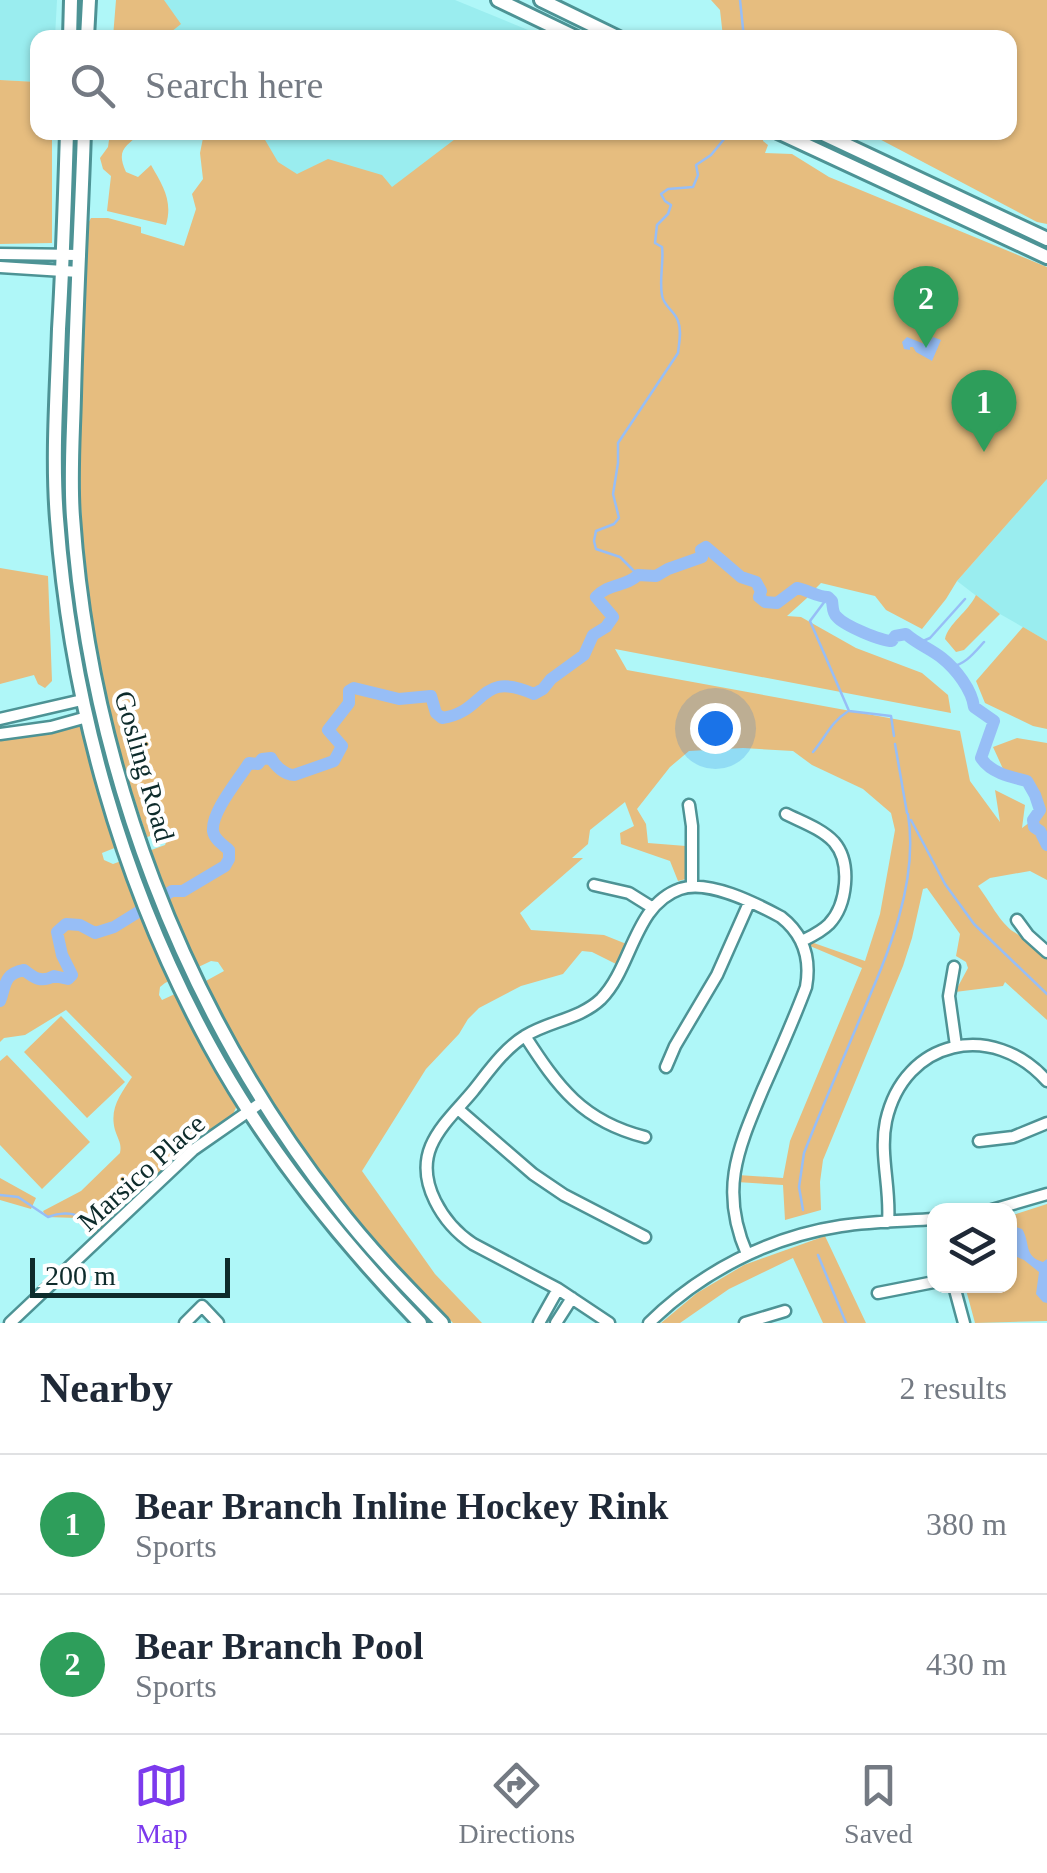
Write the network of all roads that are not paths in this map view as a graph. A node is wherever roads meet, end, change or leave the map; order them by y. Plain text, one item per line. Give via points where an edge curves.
1 (72, 0) edge
2 (90, 0) edge
3 (498, 0) edge
4 (540, 0) edge
5 (70, 30) edge
6 (88, 30) edge
7 (561, 30) edge
8 (602, 30) edge
9 (67, 140) edge
10 (84, 140) edge
11 (795, 140) edge
12 (836, 140) edge
13 (1047, 239) edge
14 (0, 254) edge
15 (63, 254) junction
16 (80, 255) junction
17 (1047, 258) edge
18 (0, 267) edge
19 (62, 271) junction
20 (79, 272) junction
21 (82, 700) junction
22 (86, 717) junction
23 (0, 719) edge
24 (0, 734) edge
25 (689, 805) dead end
26 (786, 814) dead end
27 (594, 885) dead end
28 (692, 886) junction
29 (749, 903) junction
30 (654, 908) junction
31 (1017, 920) dead end
32 (802, 941) junction
33 (1047, 952) edge
34 (954, 967) dead end
35 (525, 1036) junction
36 (956, 1046) junction
37 (666, 1067) dead end
38 (1047, 1081) edge
39 (262, 1102) junction
40 (458, 1109) junction
41 (249, 1110) junction
42 (1047, 1124) edge
43 (644, 1138) dead end
44 (980, 1141) dead end
45 (1047, 1194) edge
46 (1016, 1203) edge
47 (927, 1219) edge
48 (888, 1222) junction
49 (645, 1237) dead end
50 (748, 1254) junction
51 (927, 1283) edge
52 (558, 1289) junction
53 (878, 1293) dead end
54 (956, 1293) edge
55 (572, 1298) junction
56 (786, 1312) dead end
57 (594, 1319) edge
58 (12, 1322) edge
59 (185, 1323) edge
60 (218, 1323) edge
61 (420, 1323) edge
62 (442, 1323) edge
63 (540, 1323) edge
64 (556, 1323) edge
65 (609, 1323) edge
66 (649, 1323) edge
67 (745, 1323) edge
68 (964, 1323) edge

1 - 5 main road
2 - 6 main road
3 - 7 main road
4 - 8 main road
9 - 15 main road, Gosling Road
10 - 16 main road, Gosling Road
11 - 17 main road
12 - 13 main road
14 - 15 street
15 - 16 street
15 - 19 main road, Gosling Road
16 - 20 main road, Gosling Road
18 - 19 street
19 - 20 street
19 - 21 main road, Gosling Road via 56,516
20 - 39 main road, Gosling Road via 73,516 102,712 166,912
21 - 22 main road, Gosling Road
21 - 23 street
22 - 24 street
22 - 41 main road, Gosling Road via 106,798 150,918 210,1047
25 - 28 street
26 - 32 street via 830,838 844,863 834,918
27 - 30 street via 629,893
28 - 29 street
28 - 30 street
29 - 32 street via 780,917
29 - 37 street
30 - 35 street via 603,996
31 - 33 street
32 - 50 street via 806,987 737,1156 734,1214
34 - 36 street via 949,996
35 - 40 street
35 - 43 street via 580,1106
36 - 38 street via 999,1047
36 - 48 street via 916,1067 889,1112
39 - 41 street, Marsico Place
39 - 62 main road, Gosling Road via 335,1205
40 - 49 street via 532,1174
40 - 52 street via 427,1162 439,1208 472,1244
41 - 58 street, Marsico Place via 193,1150
41 - 61 main road, Gosling Road via 322,1214
42 - 44 street
45 - 46 street
47 - 48 street
48 - 50 street via 839,1226
50 - 66 street via 692,1286
51 - 53 street
52 - 55 street
52 - 63 street
54 - 68 street
55 - 57 street
55 - 64 street
56 - 67 street
57 - 65 street
59 - 60 street via 202,1306

